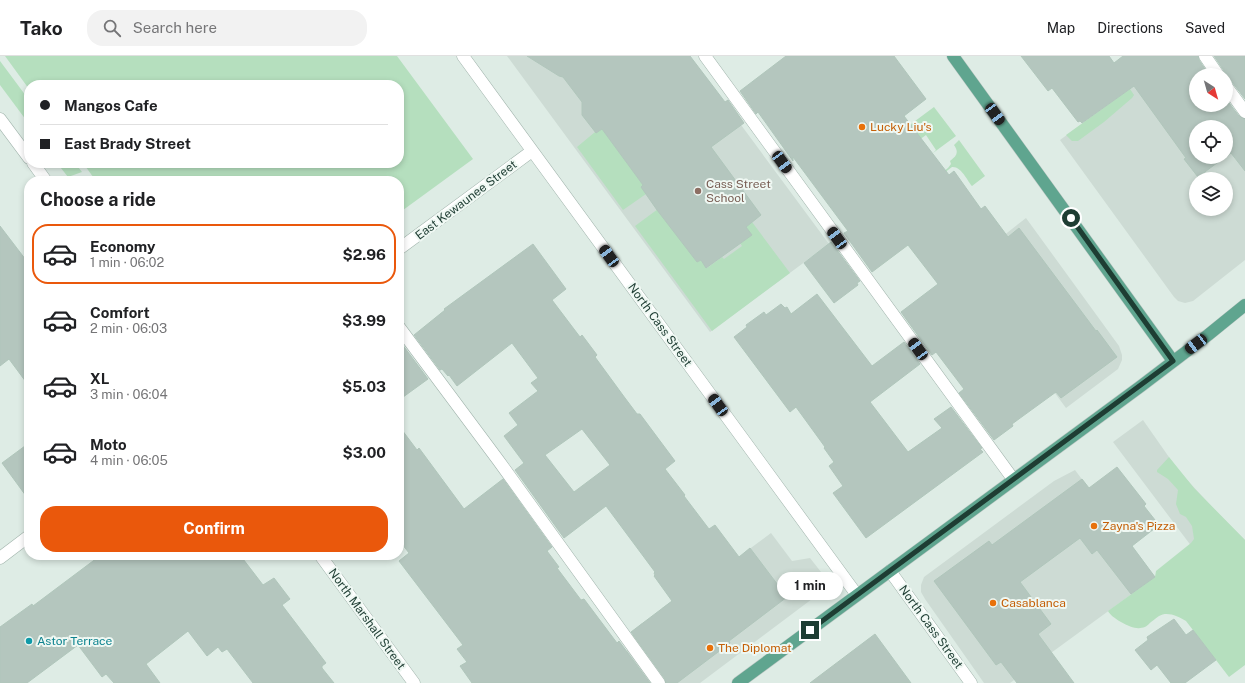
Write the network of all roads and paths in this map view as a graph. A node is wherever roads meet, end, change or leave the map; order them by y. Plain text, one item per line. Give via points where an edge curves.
1 (463, 56) edge
2 (705, 56) edge
3 (953, 56) edge
4 (1205, 56) edge
5 (1213, 68) edge
6 (1233, 96) edge
7 (1245, 112) edge
8 (0, 119) edge
9 (24, 151) edge
10 (532, 151) junction
11 (404, 246) edge
12 (1245, 305) edge
13 (404, 334) edge
14 (1173, 361) junction
15 (1013, 479) junction
16 (24, 540) edge
17 (0, 558) edge
18 (324, 560) edge
19 (890, 571) junction
20 (857, 595) junction
21 (414, 683) edge
22 (659, 683) edge
23 (738, 683) edge
24 (971, 683) edge

1 - 10 street, North Cass Street
2 - 15 street
3 - 14 main road
4 - 5 street
6 - 7 street
8 - 9 street
10 - 11 street, East Kewaunee Street
10 - 20 street, North Cass Street
12 - 14 main road
13 - 22 street
14 - 15 main road
15 - 19 main road
16 - 17 street
18 - 21 street, North Marshall Street
19 - 20 main road
19 - 24 street, North Cass Street
20 - 23 main road

